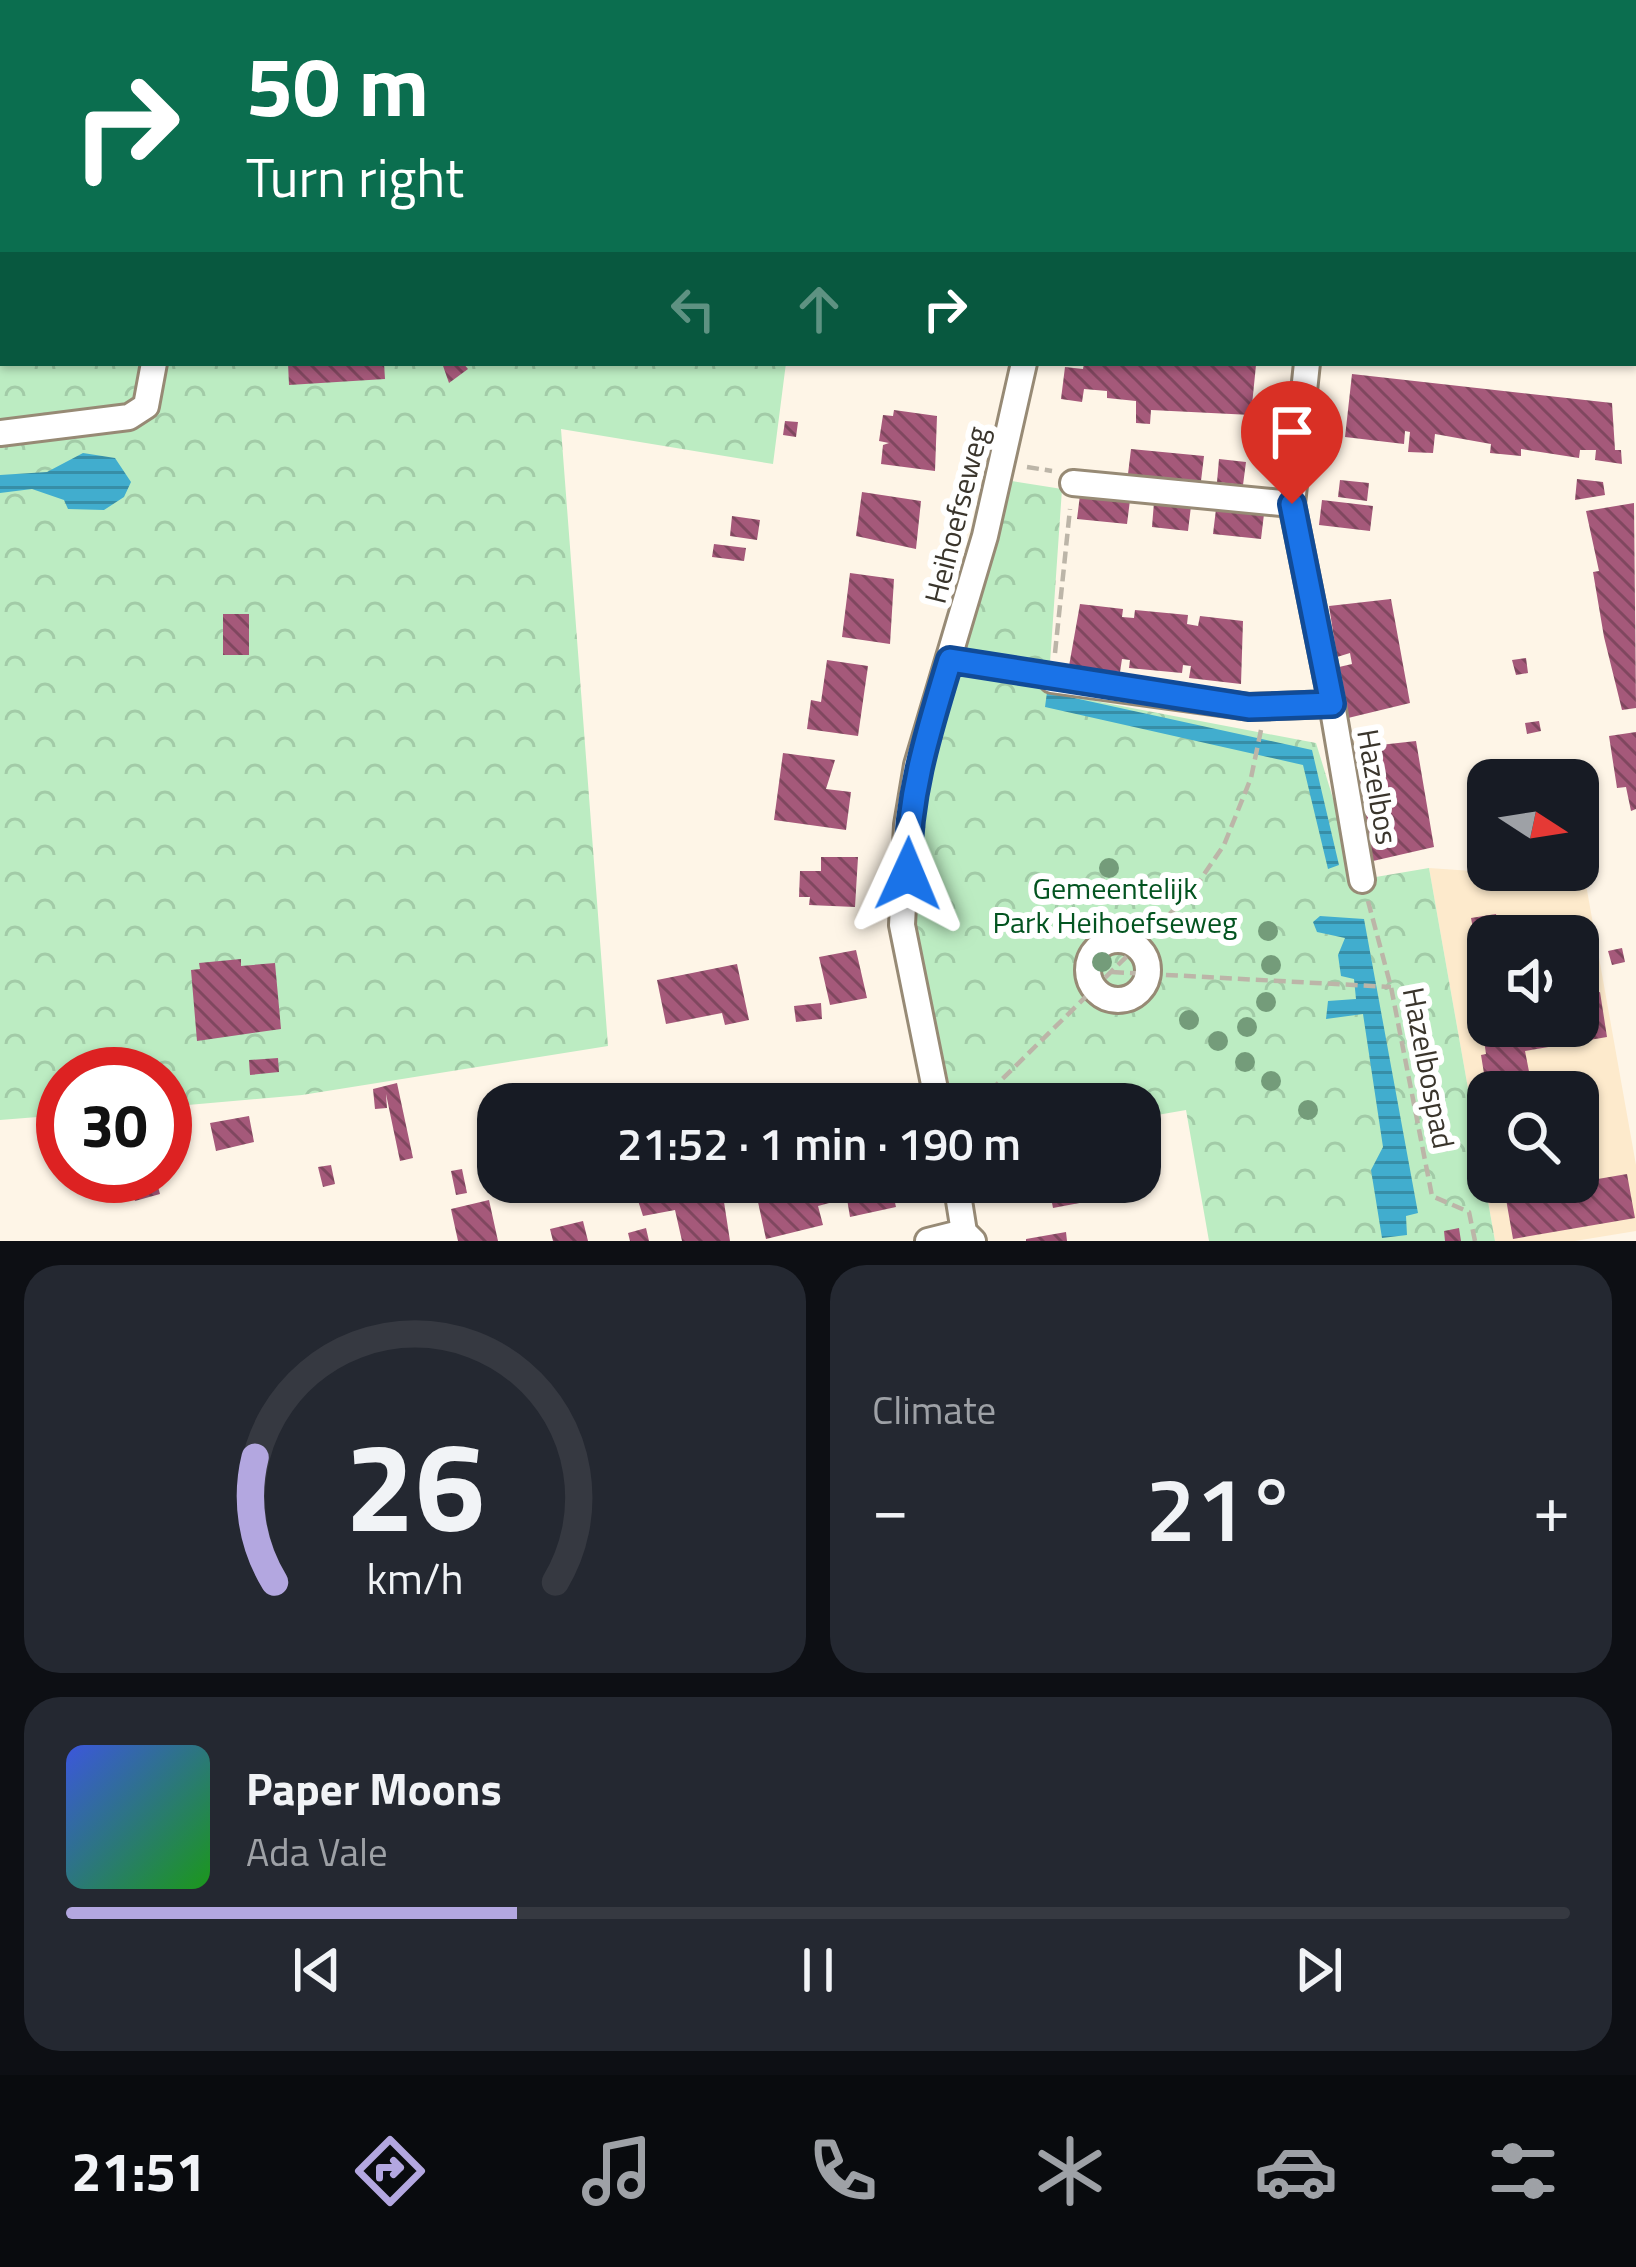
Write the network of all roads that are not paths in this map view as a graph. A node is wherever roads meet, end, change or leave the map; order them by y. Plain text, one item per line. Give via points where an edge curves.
1 (153, 366) edge
2 (1023, 366) edge
3 (1307, 366) edge
4 (0, 433) edge
5 (1073, 483) road end
6 (1292, 504) junction
7 (966, 663) junction
8 (1052, 680) joint
9 (1332, 704) junction
10 (1362, 880) road end
11 (1094, 991) joint
12 (934, 1083) edge
13 (961, 1203) edge
14 (969, 1236) edge
15 (928, 1241) edge

1 - 4 street via 146,406 129,417
2 - 7 street, Heihoefseweg
3 - 6 street, Hazelbos
5 - 6 street
6 - 9 street, Hazelbos
7 - 8 lane
7 - 12 street, Heihoefseweg via 914,785 902,925
8 - 9 street, Hazelbos via 1249,707
9 - 10 street, Hazelbos
11 - 11 street via 1123,1000 1140,991 1148,963 1136,944 1099,947 1088,964
13 - 14 street
14 - 15 street

